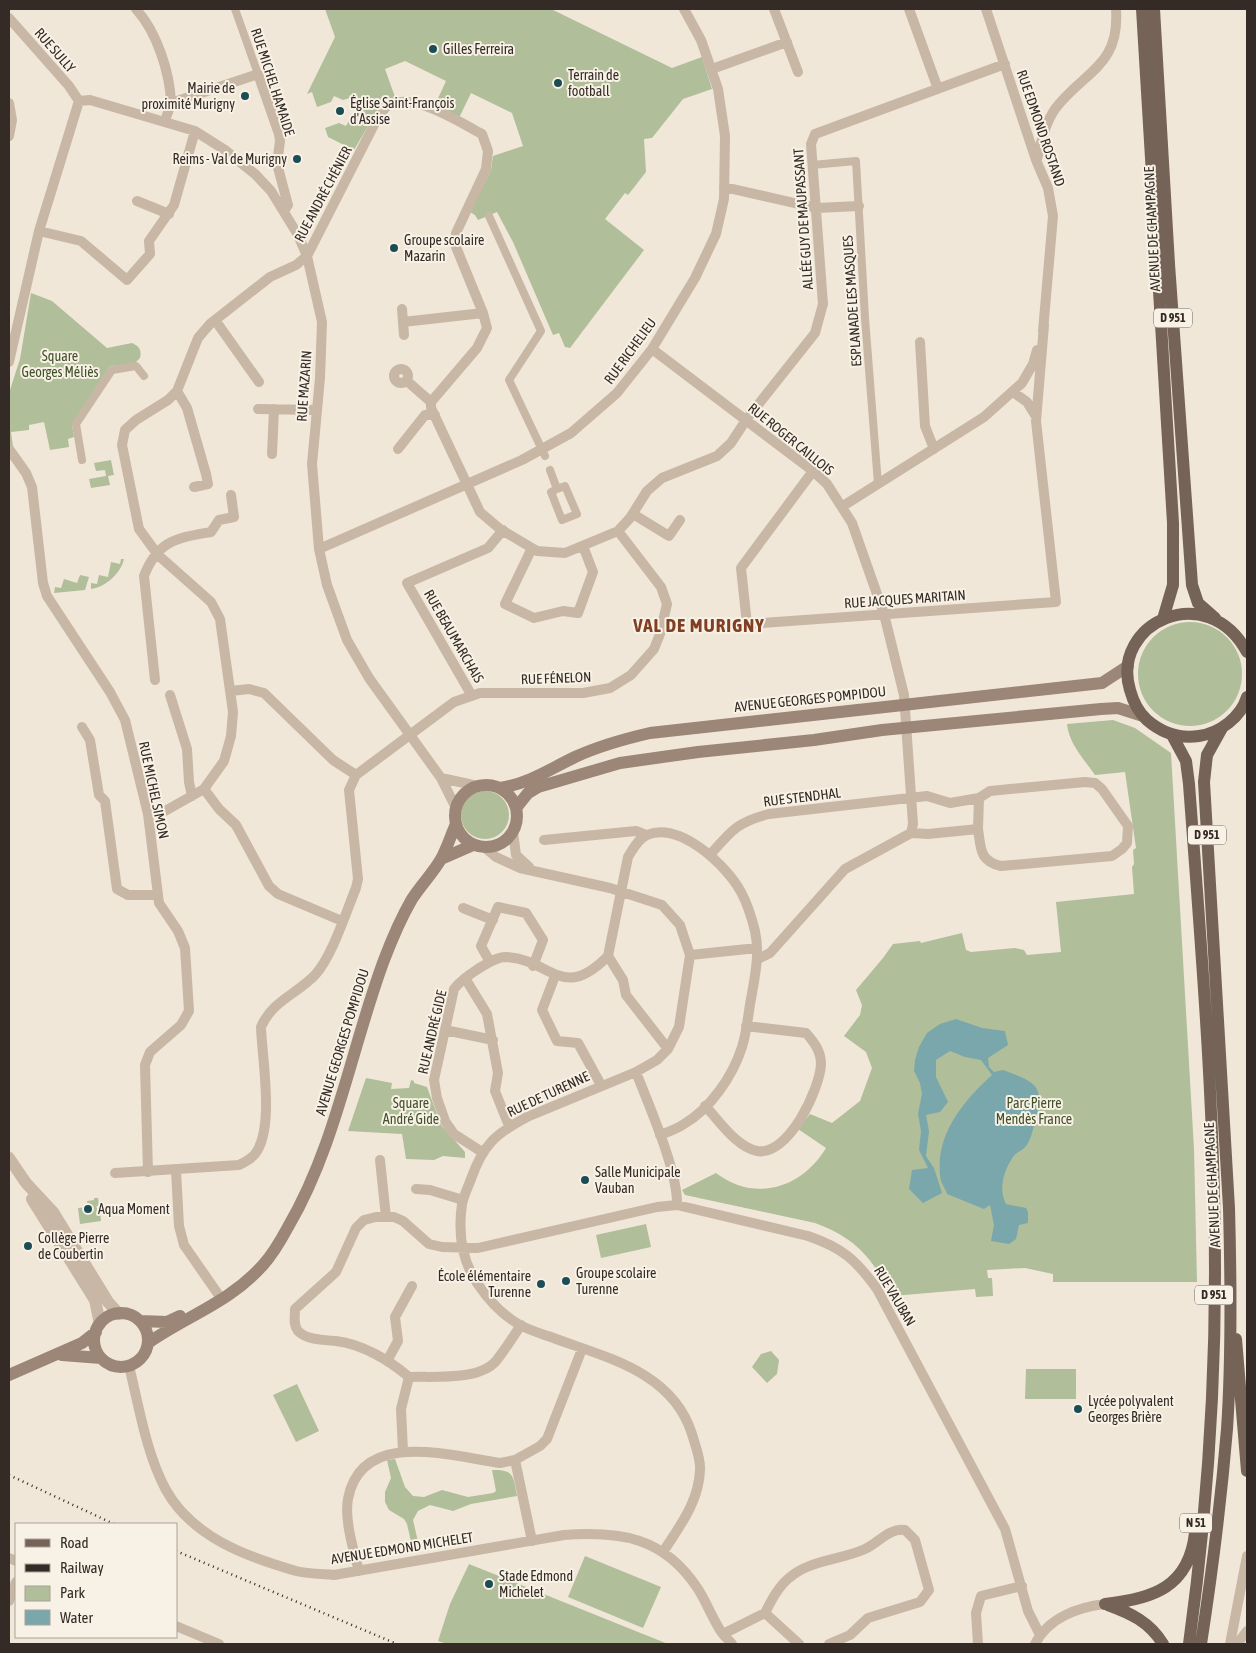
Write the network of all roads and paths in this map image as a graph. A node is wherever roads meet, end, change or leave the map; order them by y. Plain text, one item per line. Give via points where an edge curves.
1 (136, 9) edge
2 (235, 9) edge
3 (684, 9) edge
4 (774, 9) edge
5 (909, 9) edge
6 (986, 9) edge
7 (1116, 9) edge
8 (1142, 9) edge
9 (1154, 9) edge
10 (9, 18) edge
11 (787, 42) junction
12 (1005, 64) junction
13 (712, 69) junction
14 (798, 72) dead end
15 (258, 74) junction
16 (938, 88) junction
17 (79, 102) junction
18 (9, 103) edge
19 (171, 104) junction
20 (165, 121) junction
21 (195, 132) junction
22 (9, 136) edge
23 (1036, 160) junction
24 (812, 165) junction
25 (724, 187) junction
26 (137, 202) dead end
27 (858, 206) junction
28 (816, 208) junction
29 (284, 210) junction
30 (168, 214) junction
31 (489, 216) dead end
32 (39, 231) junction
33 (307, 256) junction
34 (402, 309) dead end
35 (483, 312) junction
36 (215, 320) junction
37 (403, 322) junction
38 (1044, 325) junction
39 (404, 335) dead end
40 (920, 342) dead end
41 (652, 349) junction
42 (9, 362) edge
43 (144, 376) dead end
44 (1026, 377) junction
45 (406, 381) dead end
46 (259, 382) dead end
47 (177, 392) junction
48 (1012, 392) junction
49 (1038, 394) junction
50 (431, 402) junction
51 (258, 409) dead end
52 (274, 409) junction
53 (317, 410) junction
54 (435, 416) junction
55 (1036, 416) junction
56 (746, 420) junction
57 (9, 449) edge
58 (398, 449) dead end
59 (934, 449) junction
60 (272, 454) dead end
61 (544, 454) junction
62 (82, 460) dead end
63 (813, 471) junction
64 (468, 484) junction
65 (878, 484) junction
66 (194, 487) dead end
67 (557, 489) dead end
68 (230, 495) dead end
69 (843, 506) junction
70 (633, 514) junction
71 (680, 520) dead end
72 (503, 530) junction
73 (618, 531) junction
74 (584, 546) junction
75 (532, 548) junction
76 (319, 549) junction
77 (158, 555) junction
78 (884, 614) junction
79 (1215, 618) junction
80 (1163, 619) junction
81 (1247, 652) edge
82 (1128, 666) junction
83 (155, 680) dead end
84 (231, 692) junction
85 (170, 696) dead end
86 (472, 696) junction
87 (1247, 700) edge
88 (904, 705) junction
89 (1143, 716) junction
90 (82, 727) dead end
91 (906, 728) junction
92 (1222, 728) junction
93 (410, 734) junction
94 (1172, 735) junction
95 (356, 775) junction
96 (442, 778) junction
97 (478, 786) junction
98 (500, 788) junction
99 (204, 789) junction
100 (192, 796) junction
101 (979, 798) junction
102 (911, 799) junction
103 (456, 808) junction
104 (516, 808) junction
105 (148, 814) junction
106 (456, 824) junction
107 (978, 829) junction
108 (512, 832) junction
109 (911, 834) junction
110 (646, 835) junction
111 (544, 840) dead end
112 (479, 846) junction
113 (710, 855) junction
114 (441, 859) junction
115 (534, 870) junction
116 (620, 891) junction
117 (158, 895) junction
118 (463, 908) dead end
119 (492, 920) junction
120 (342, 921) junction
121 (757, 953) junction
122 (690, 954) junction
123 (608, 956) junction
124 (490, 962) junction
125 (533, 966) junction
126 (555, 976) junction
127 (466, 978) junction
128 (746, 1026) junction
129 (445, 1030) junction
130 (492, 1040) junction
131 (668, 1049) junction
132 (636, 1072) junction
133 (601, 1085) junction
134 (705, 1106) junction
135 (509, 1126) junction
136 (660, 1135) junction
137 (482, 1152) junction
138 (9, 1158) edge
139 (380, 1160) dead end
140 (176, 1171) junction
141 (148, 1172) junction
142 (115, 1173) dead end
143 (26, 1183) junction
144 (416, 1189) dead end
145 (463, 1200) junction
146 (676, 1205) junction
147 (386, 1217) junction
148 (281, 1239) junction
149 (462, 1248) junction
150 (412, 1286) dead end
151 (1230, 1286) junction
152 (218, 1294) junction
153 (119, 1314) junction
154 (140, 1320) junction
155 (521, 1326) junction
156 (98, 1328) junction
157 (148, 1343) junction
158 (582, 1349) junction
159 (57, 1355) junction
160 (101, 1358) junction
161 (387, 1361) junction
162 (129, 1366) junction
163 (9, 1374) edge
164 (409, 1377) junction
165 (1212, 1386) junction
166 (403, 1451) junction
167 (515, 1460) junction
168 (1247, 1471) edge
169 (532, 1541) junction
170 (663, 1552) junction
171 (1247, 1556) edge
172 (1247, 1567) edge
173 (359, 1572) junction
174 (15, 1585) edge
175 (1022, 1586) junction
176 (9, 1601) edge
177 (1105, 1604) junction
178 (764, 1613) junction
179 (178, 1627) edge
180 (1247, 1631) edge
181 (723, 1639) edge
182 (1038, 1639) edge
183 (219, 1644) edge
184 (732, 1644) edge
185 (799, 1644) edge
186 (829, 1644) edge
187 (978, 1644) edge
188 (1163, 1644) edge
189 (1189, 1644) edge
190 (1201, 1644) edge
191 (1230, 1644) edge
192 (1236, 1644) edge

1 - 19 street via 154,35 169,79
2 - 15 street, RUE MICHEL HAMAIDE
3 - 13 street, RUE RICHELIEU
4 - 11 street
5 - 16 street
6 - 12 street, RUE EDMOND ROSTAND
7 - 23 street via 1113,43 1107,56 1055,109 1043,132
8 - 80 main road, AVENUE DE CHAMPAGNE / D 951 via 1173,522 1173,585
9 - 79 main road, AVENUE DE CHAMPAGNE / D 951 via 1192,585 1198,603
10 - 17 street, RUE SULLY
11 - 13 street
11 - 14 street
12 - 16 street, ALLÉE GUY DE MAUPASSANT
12 - 23 street, RUE EDMOND ROSTAND
13 - 25 street, RUE RICHELIEU via 724,128
15 - 19 street
15 - 29 street, RUE MICHEL HAMAIDE via 280,141 277,164 288,206
16 - 24 street, ALLÉE GUY DE MAUPASSANT via 815,134 811,144
17 - 20 street, RUE MAZARIN via 90,100
17 - 32 street
18 - 22 street via 12,120
19 - 20 street
20 - 21 street, RUE MAZARIN
21 - 29 street, RUE MAZARIN via 247,167 271,191
21 - 30 street via 174,205
23 - 38 street, RUE EDMOND ROSTAND via 1048,188 1053,216
24 - 27 street, ESPLANADE LES MASQUES via 856,160
24 - 28 street, ALLÉE GUY DE MAUPASSANT
25 - 28 street
25 - 41 street, RUE RICHELIEU via 716,234 695,278
26 - 30 street
27 - 28 street
27 - 65 street, ESPLANADE LES MASQUES
28 - 56 street, ALLÉE GUY DE MAUPASSANT via 823,304 814,333
29 - 33 street, RUE MAZARIN
30 - 32 street via 149,241 150,254 127,280 81,241
31 - 61 street via 541,331 509,380
32 - 42 street
33 - 35 street, RUE ANDRÉ CHÉNIER via 377,119 386,107 404,101 417,102 482,134 488,151 486,170 456,233 456,247
33 - 36 street via 270,277
33 - 53 street, RUE MAZARIN via 322,322
34 - 37 street
35 - 37 street
35 - 50 street, RUE ANDRÉ CHÉNIER via 487,328 477,348
36 - 46 street
36 - 47 street via 198,338
37 - 39 street
38 - 44 street, RUE EDMOND ROSTAND via 1034,364
38 - 49 street, RUE JACQUES MARITAIN
40 - 59 street via 925,426
41 - 56 street, RUE ROGER CAILLOIS
41 - 61 street, RUE RICHELIEU via 617,393
43 - 62 street via 136,366 112,370 76,424
44 - 48 street, RUE EDMOND ROSTAND
44 - 49 street via 1032,381
45 - 50 street
47 - 66 street via 187,408 208,484
47 - 77 street via 125,430 122,445 139,528
48 - 55 street via 1028,402
48 - 59 street, RUE EDMOND ROSTAND via 984,417
49 - 55 street, RUE JACQUES MARITAIN
50 - 54 street
51 - 52 street
52 - 53 street
52 - 60 street
53 - 76 street, RUE MAZARIN via 312,464
54 - 58 street via 425,415
54 - 64 street
55 - 78 street, RUE JACQUES MARITAIN via 1056,602
56 - 63 street, RUE ROGER CAILLOIS
56 - 70 street, ALLÉE GUY DE MAUPASSANT via 731,443 716,456 662,478 647,491
57 - 105 street, RUE MICHEL SIMON via 32,487 47,596 119,707
59 - 65 street, RUE EDMOND ROSTAND
61 - 64 street, RUE RICHELIEU
61 - 67 street
63 - 69 street, RUE ROGER CAILLOIS
63 - 78 street, RUE JACQUES MARITAIN via 741,568 747,624
64 - 72 street via 480,512
64 - 76 street, RUE RICHELIEU
65 - 69 street, RUE EDMOND ROSTAND
68 - 77 street via 234,517 219,520 211,532 172,540
69 - 78 street, RUE ROGER CAILLOIS
70 - 71 street via 669,536
70 - 73 street, ALLÉE GUY DE MAUPASSANT
72 - 75 street
72 - 86 street, RUE BEAUMARCHAIS via 488,548 407,583
73 - 74 street
73 - 86 street, RUE FÉNELON via 661,587 667,604 660,634 650,655 631,675 610,688 583,693 480,693
74 - 75 street via 565,553
74 - 75 street via 593,572 578,614 563,611 534,618 504,604
76 - 93 street, RUE MAZARIN via 348,640 369,678
77 - 83 street via 144,576
77 - 84 street via 211,602 220,619
78 - 88 street, RUE ROGER CAILLOIS
79 - 80 main road via 1198,613
79 - 81 main road, AVENUE DE CHAMPAGNE via 1240,638
80 - 82 main road via 1146,631 1134,647
82 - 88 main road, AVENUE GEORGES POMPIDOU via 1102,683
82 - 89 main road via 1128,684 1133,701
84 - 95 street via 249,689 264,693 333,760
84 - 99 street via 231,736 224,761
85 - 100 street via 187,749
86 - 93 street, RUE FÉNELON via 454,702
87 - 92 main road
88 - 91 street, RUE ROGER CAILLOIS
88 - 98 main road, AVENUE GEORGES POMPIDOU via 650,733 610,743 576,756 530,781
89 - 91 main road via 1118,708
89 - 94 main road
90 - 117 street via 90,740 99,794 105,801 117,889 128,895
91 - 102 street, RUE ROGER CAILLOIS
91 - 104 main road via 620,763 538,787 528,793
92 - 94 main road via 1198,736
92 - 151 main road, AVENUE DE CHAMPAGNE / D 951 via 1207,755 1204,782 1229,1208
93 - 95 street, RUE FÉNELON
93 - 96 street, RUE MAZARIN
94 - 165 main road, AVENUE DE CHAMPAGNE / D 951 via 1188,770 1196,872 1214,1214
95 - 120 street via 349,790 358,879
96 - 97 street
96 - 103 street, RUE MAZARIN
97 - 98 main road
97 - 103 main road via 460,798
98 - 104 main road via 513,800
99 - 100 street
99 - 120 street via 236,825 268,886 278,894
100 - 105 street via 165,811
101 - 102 street, RUE STENDHAL via 950,803 928,796
101 - 107 street
101 - 107 street, RUE STENDHAL via 990,791 1095,783 1128,826 1129,835 1127,843 1112,856 1001,866 991,864 983,857
102 - 109 street, RUE ROGER CAILLOIS
102 - 113 street, RUE STENDHAL via 769,814 747,820 732,829
103 - 106 main road
104 - 108 main road via 516,825
105 - 117 street, RUE MICHEL SIMON
106 - 112 main road via 459,832
106 - 114 main road, AVENUE GEORGES POMPIDOU
107 - 109 street
108 - 112 main road via 500,844
108 - 115 street, RUE DE TURENNE via 516,855
109 - 121 street via 845,870 770,953
110 - 111 street via 636,831
110 - 113 street via 659,832 674,834
110 - 116 street via 628,857
112 - 114 main road, AVENUE GEORGES POMPIDOU
112 - 115 street, RUE DE TURENNE via 520,868
113 - 121 street via 741,892 755,931
114 - 148 main road, AVENUE GEORGES POMPIDOU via 412,899 396,931 383,962 328,1140 300,1206
115 - 116 street, RUE DE TURENNE
116 - 122 street, RUE DE TURENNE via 662,906 680,925
116 - 123 street
117 - 141 street, RUE MICHEL SIMON via 159,903 185,948 189,1011 181,1025 157,1045 147,1060
118 - 119 street
119 - 124 street via 481,946
119 - 125 street via 498,907 526,912 543,940
120 - 140 street via 315,976 274,1006 266,1014 261,1027 264,1126 262,1142 255,1154 239,1165
121 - 122 street
121 - 128 street
122 - 131 street, RUE DE TURENNE via 679,1028
123 - 126 street, RUE ANDRÉ GIDE via 599,966 583,975 574,978
123 - 131 street via 622,980 626,995
124 - 125 street, RUE ANDRÉ GIDE via 504,957
124 - 127 street, RUE ANDRÉ GIDE
125 - 126 street, RUE ANDRÉ GIDE
126 - 133 street via 542,1010 557,1041 578,1043
127 - 129 street, RUE ANDRÉ GIDE via 454,989
127 - 130 street via 487,1014
128 - 134 street via 736,1065
128 - 134 street via 806,1033 818,1047 821,1063 803,1115 776,1147 757,1151 743,1145
129 - 130 street
129 - 137 street, RUE ANDRÉ GIDE via 434,1080 436,1098 454,1134
130 - 135 street via 498,1073 495,1091
131 - 132 street, RUE DE TURENNE via 657,1060
132 - 133 street, RUE DE TURENNE
132 - 136 street
133 - 135 street, RUE DE TURENNE
134 - 136 street via 685,1124
135 - 137 street, RUE DE TURENNE
136 - 146 street via 677,1190
137 - 145 street, RUE DE TURENNE
138 - 143 street
139 - 147 street
140 - 141 street
140 - 152 street via 179,1226 184,1245
141 - 142 street
143 - 153 street via 53,1212 108,1302
143 - 156 street via 27,1192 96,1300
144 - 145 street
145 - 149 street, RUE DE TURENNE via 459,1226
146 - 149 street, RUE VAUBAN via 478,1248
146 - 175 street, RUE VAUBAN via 808,1236 827,1243 859,1264 877,1289 998,1515
147 - 149 street, RUE VAUBAN via 403,1221 428,1244
147 - 161 street via 364,1220 356,1228 336,1272 296,1309 294,1322 299,1332 310,1338 349,1343
148 - 152 main road, AVENUE GEORGES POMPIDOU
148 - 157 main road, AVENUE GEORGES POMPIDOU via 265,1264 244,1285
149 - 155 street, RUE DE TURENNE via 473,1277 487,1299
150 - 161 street via 395,1317 398,1341
151 - 168 main road
151 - 190 main road, AVENUE DE CHAMPAGNE / D 951 via 1227,1426 1214,1560
152 - 154 main road, AVENUE GEORGES POMPIDOU via 167,1322
153 - 154 main road
153 - 156 main road via 105,1319
154 - 157 main road
155 - 158 street, RUE DE TURENNE
155 - 164 street via 495,1362 484,1370 472,1374
156 - 159 main road via 82,1343
156 - 160 main road via 95,1346
157 - 162 main road via 140,1359
158 - 167 street via 547,1439
158 - 170 street, RUE DE TURENNE via 639,1371 660,1384 678,1404 690,1427 700,1470 692,1507
159 - 160 main road
159 - 163 main road
160 - 162 main road via 115,1366
161 - 164 street
162 - 173 street, AVENUE EDMOND MICHELET via 158,1471 173,1500 194,1525 233,1548 298,1571 334,1575
164 - 166 street via 401,1408
165 - 177 main road, N 51 via 1194,1542 1185,1569 1150,1596
165 - 189 main road, AVENUE DE CHAMPAGNE / D 951 via 1202,1542
166 - 167 street via 500,1463
166 - 173 street via 369,1461 359,1472 348,1499
167 - 169 street
169 - 170 street, AVENUE EDMOND MICHELET via 564,1535 619,1535
169 - 173 street, AVENUE EDMOND MICHELET
170 - 181 street, AVENUE EDMOND MICHELET via 697,1588
171 - 172 street
172 - 191 street
174 - 176 street
175 - 182 street, RUE VAUBAN
175 - 187 street via 981,1596 976,1613
177 - 182 street via 1084,1607 1061,1617
177 - 188 main road via 1140,1619
178 - 181 street
178 - 185 street
178 - 186 street via 789,1577 809,1566 867,1549 898,1529 906,1530 915,1540 929,1590 920,1602 868,1618 850,1636
179 - 183 street
180 - 192 street
181 - 184 street, AVENUE EDMOND MICHELET

